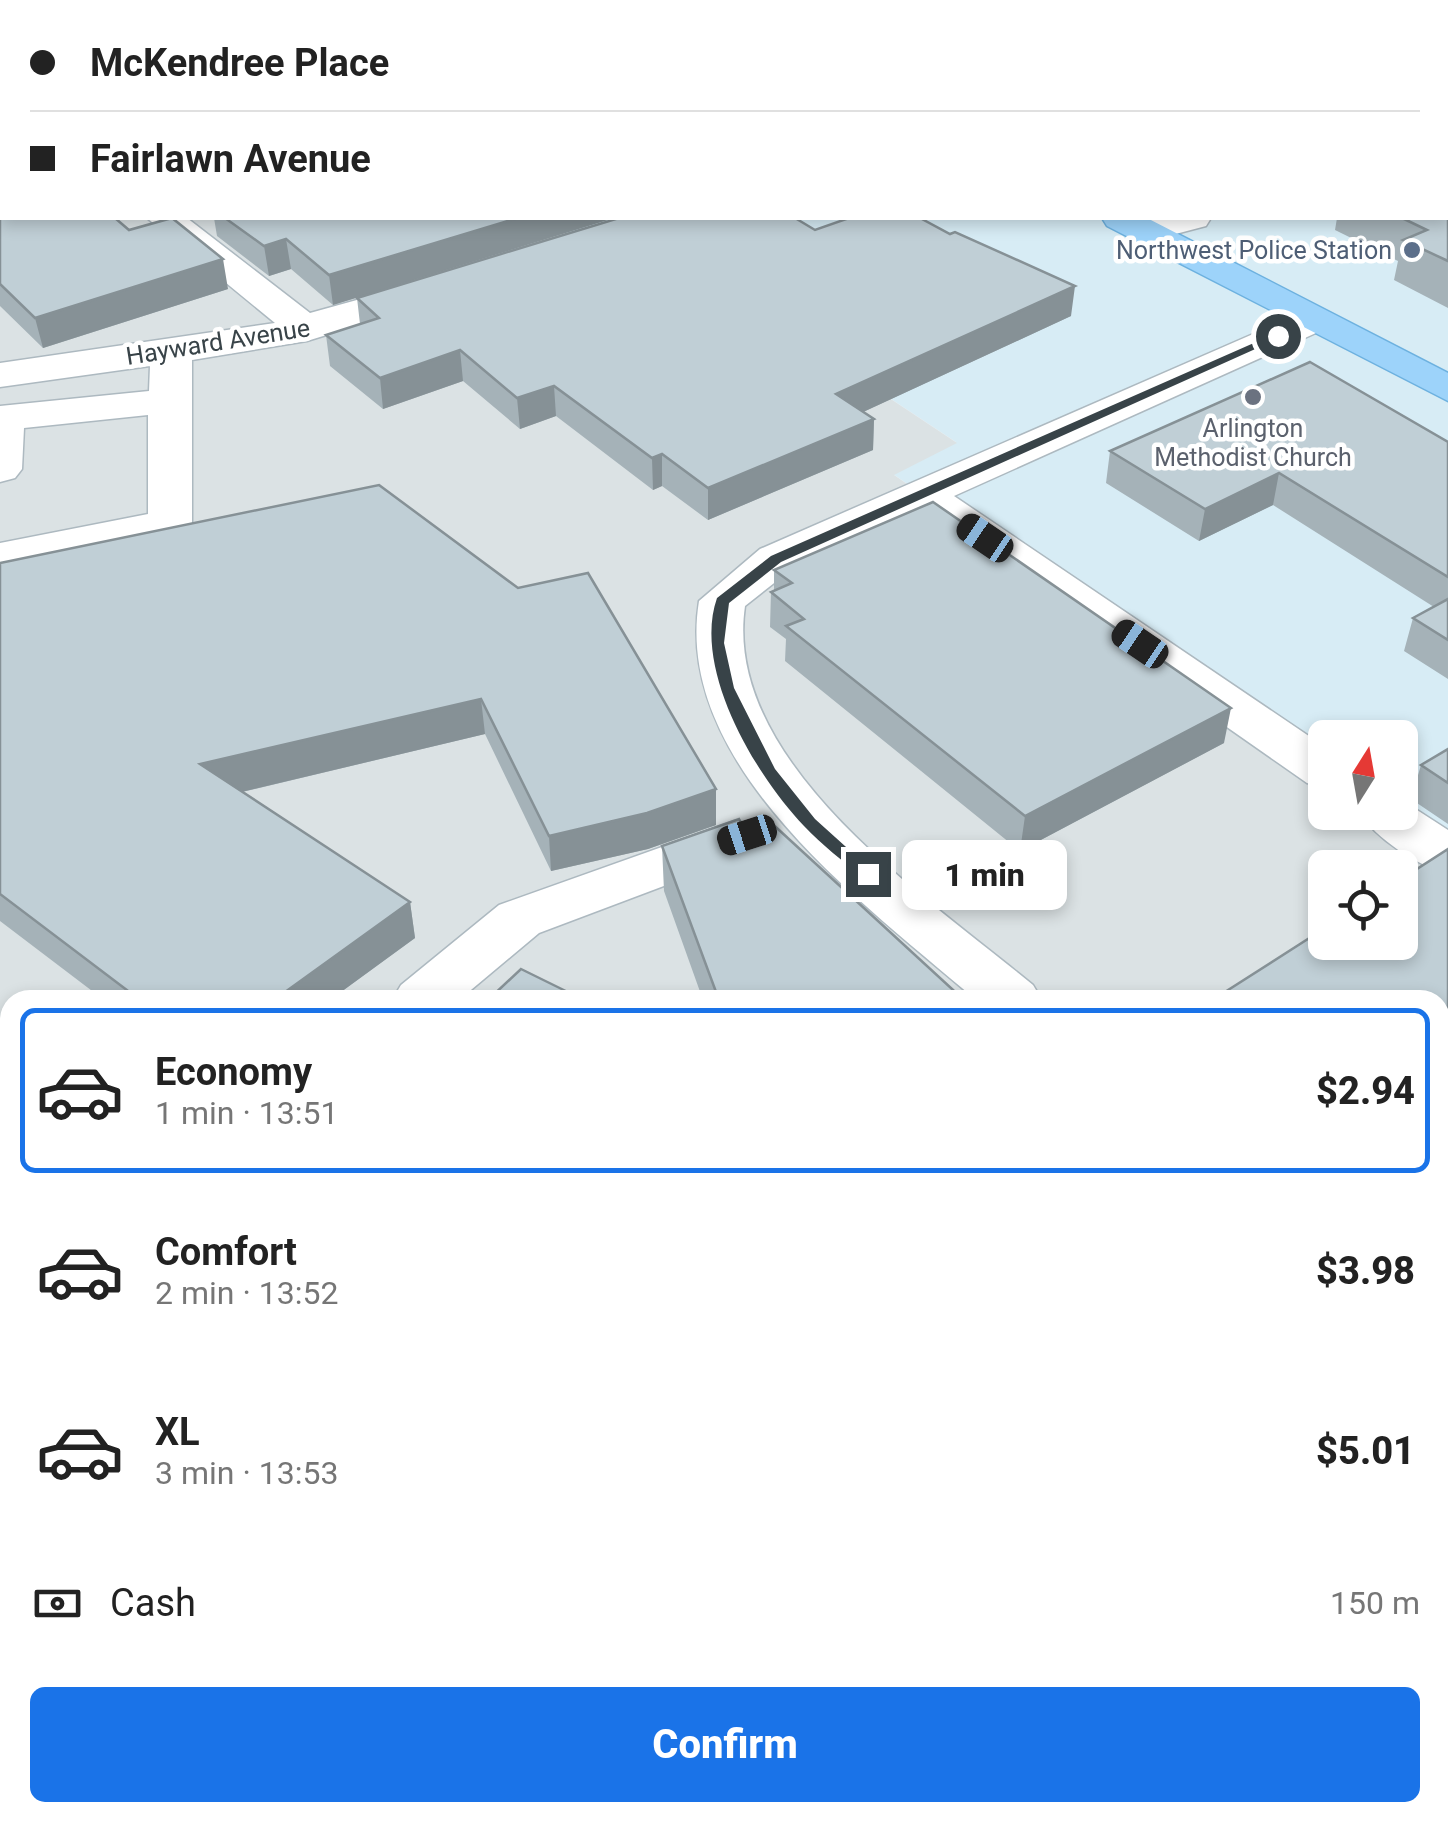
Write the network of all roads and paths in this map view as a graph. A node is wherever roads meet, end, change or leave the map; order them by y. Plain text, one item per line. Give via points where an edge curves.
1 (168, 220) edge
2 (1173, 220) edge
3 (1133, 224) edge
4 (456, 282) edge
5 (1314, 320) junction
6 (307, 329) junction
7 (176, 350) junction
8 (0, 374) edge
9 (1448, 389) edge
10 (169, 401) junction
11 (0, 468) edge
12 (924, 496) junction
13 (0, 557) edge
14 (1308, 760) edge
15 (804, 816) junction
16 (1411, 830) edge
17 (1448, 856) edge
18 (432, 990) edge
19 (1002, 990) edge

1 - 6 street
2 - 3 street
3 - 5 main road
4 - 6 street, Hayward Avenue
5 - 9 main road
5 - 12 street
6 - 7 street, Hayward Avenue
7 - 8 street, Hayward Avenue
7 - 10 street
10 - 11 street via 4,418
10 - 13 street via 170,522
12 - 14 street
12 - 15 street via 776,559 722,601 717,643 727,688 768,771
15 - 18 street via 519,919
15 - 19 street
16 - 17 street

